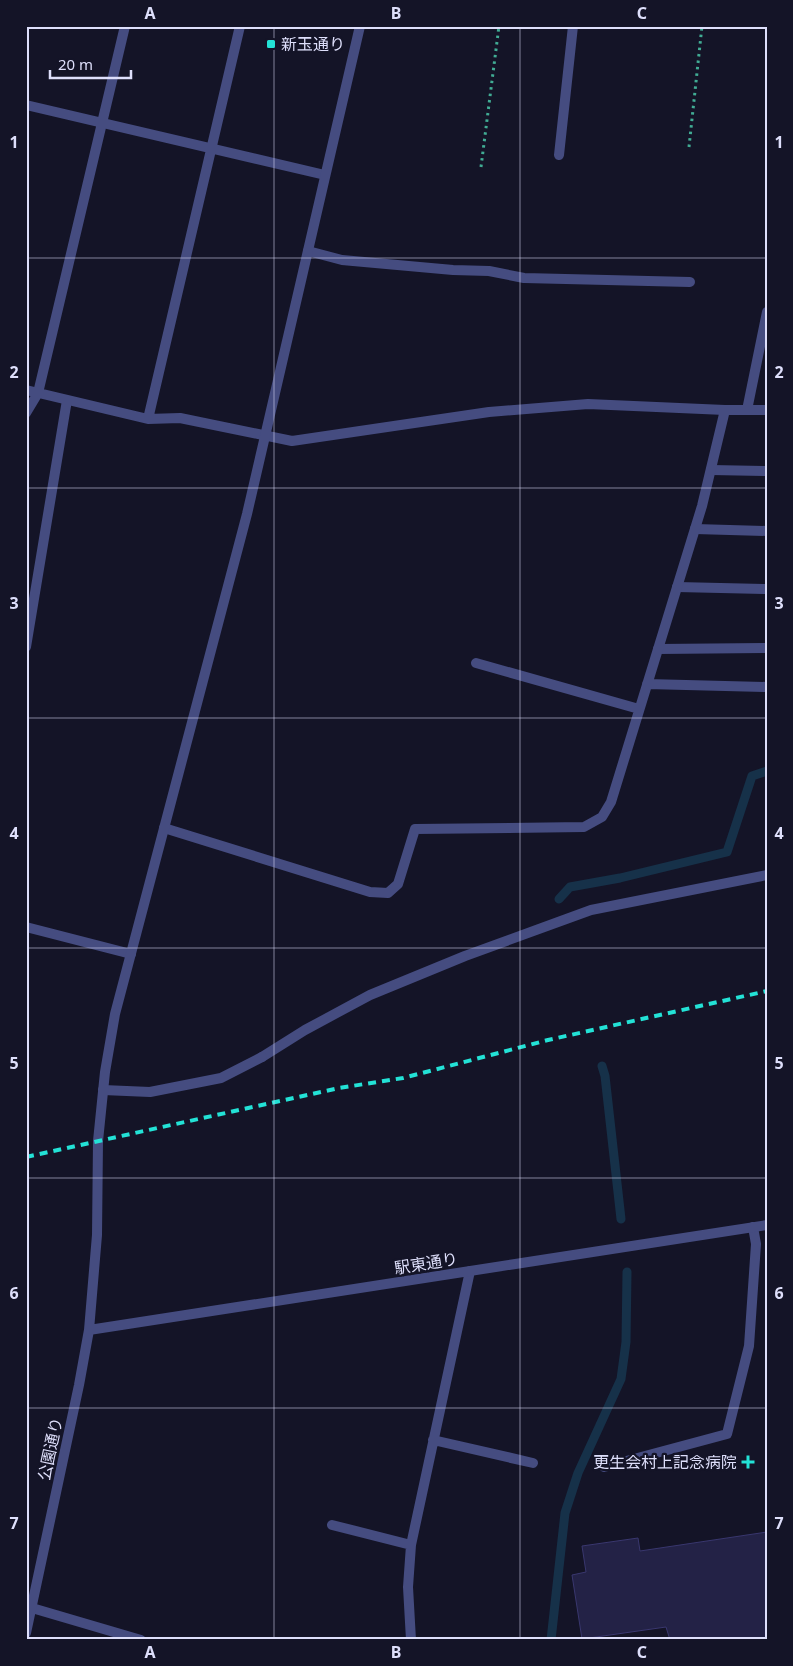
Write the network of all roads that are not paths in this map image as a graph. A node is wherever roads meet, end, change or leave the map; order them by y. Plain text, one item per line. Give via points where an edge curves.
1 (125, 26) edge
2 (240, 26) edge
3 (360, 26) edge
4 (573, 26) edge
5 (26, 105) edge
6 (101, 122) junction
7 (212, 148) junction
8 (559, 155) dead end
9 (325, 175) junction
10 (308, 251) junction
11 (690, 282) dead end
12 (767, 312) edge
13 (763, 346) edge
14 (26, 390) edge
15 (38, 393) junction
16 (67, 400) junction
17 (725, 410) junction
18 (746, 410) junction
19 (767, 410) edge
20 (26, 413) edge
21 (148, 419) junction
22 (265, 436) junction
23 (710, 470) junction
24 (767, 470) edge
25 (695, 529) junction
26 (767, 531) edge
27 (677, 587) junction
28 (767, 589) edge
29 (26, 647) edge
30 (767, 648) edge
31 (658, 649) junction
32 (476, 663) dead end
33 (647, 684) junction
34 (767, 687) edge
35 (639, 709) junction
36 (164, 828) junction
37 (767, 875) edge
38 (26, 928) edge
39 (131, 954) junction
40 (103, 1090) junction
41 (767, 1225) edge
42 (753, 1228) junction
43 (470, 1271) junction
44 (89, 1330) junction
45 (433, 1440) junction
46 (533, 1463) dead end
47 (604, 1467) dead end
48 (332, 1525) dead end
49 (411, 1545) junction
50 (32, 1608) junction
51 (26, 1633) edge
52 (141, 1640) edge
53 (411, 1640) edge

1 - 6 street
2 - 7 street
3 - 9 street, 公園通り
4 - 8 street
5 - 6 street
6 - 7 street
6 - 15 street
7 - 9 street
7 - 21 street
9 - 10 street, 公園通り
10 - 11 street via 342,260 489,271 524,278
10 - 22 street, 公園通り
12 - 13 street
13 - 18 street
14 - 15 street
15 - 16 street
15 - 20 street
16 - 21 street
16 - 29 street
17 - 18 street
17 - 22 street via 588,404 489,412 292,441
17 - 23 street
18 - 19 street
21 - 22 street via 180,418
22 - 36 street, 公園通り
23 - 24 street
23 - 25 street
25 - 26 street
25 - 27 street
27 - 28 street
27 - 31 street
30 - 31 street
31 - 33 street
32 - 35 street
33 - 34 street
33 - 35 street
35 - 36 street via 611,802 602,817 584,827 415,829 398,884 388,894 370,892
36 - 39 street, 公園通り
37 - 40 street via 591,910 465,956 370,995 221,1078 150,1092
38 - 39 street
39 - 40 street, 公園通り via 114,1014
40 - 44 street, 公園通り
41 - 42 street, 駅東通り
42 - 43 street, 駅東通り
42 - 47 street via 756,1244 749,1346 727,1434
43 - 44 street, 駅東通り
43 - 45 street
44 - 50 street, 公園通り
45 - 46 street
45 - 49 street
48 - 49 street
49 - 53 street via 408,1587
50 - 51 street, 公園通り
50 - 52 street

